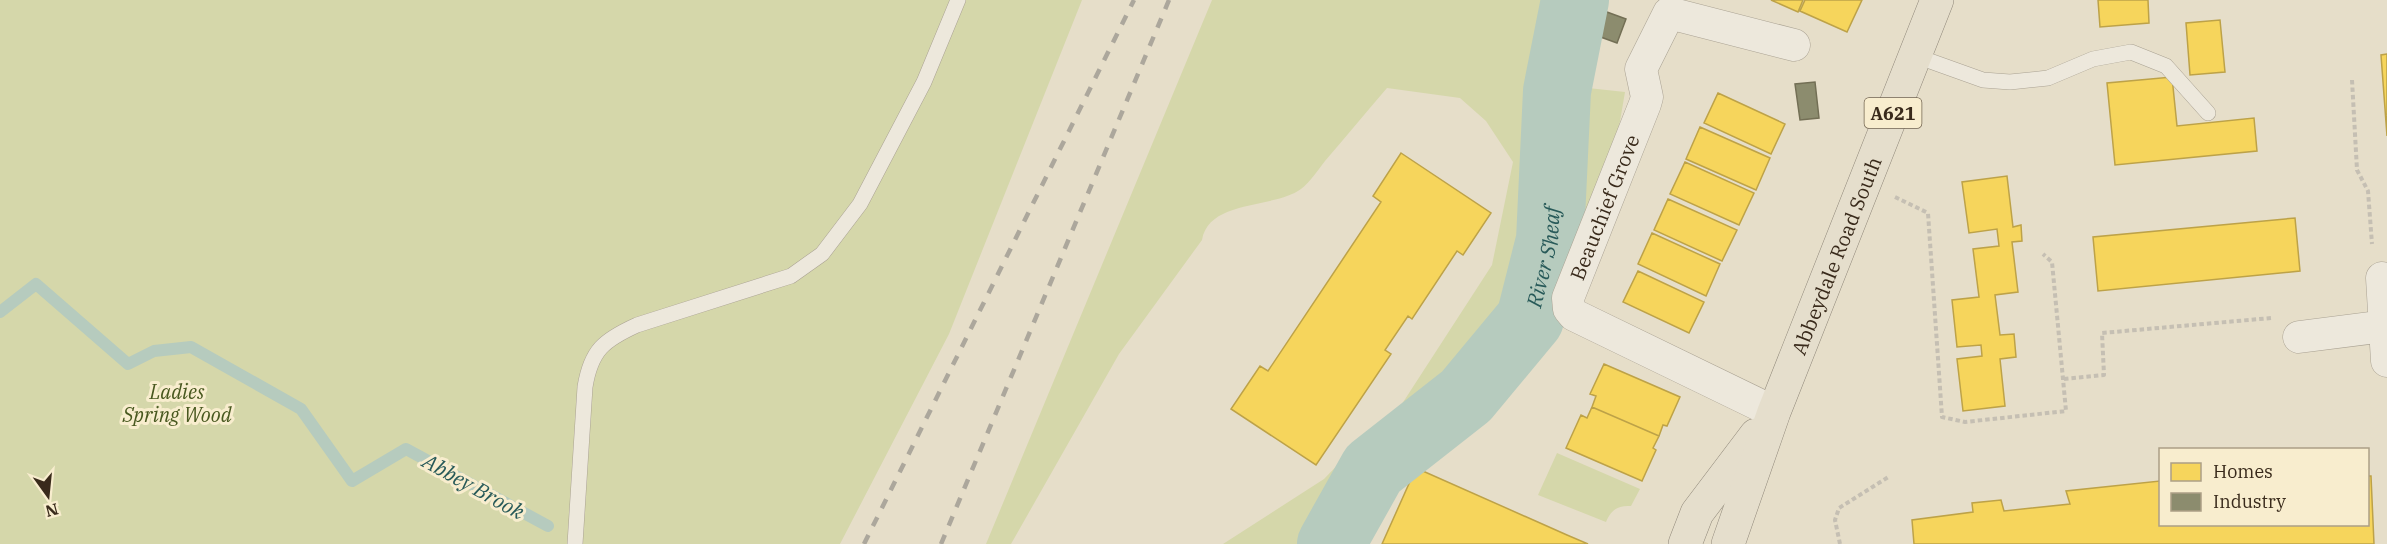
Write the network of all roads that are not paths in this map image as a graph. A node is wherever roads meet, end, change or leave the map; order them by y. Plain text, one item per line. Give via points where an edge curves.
1 (958, 0) edge
2 (1937, 0) edge
3 (1794, 45) dead end
4 (1916, 56) junction
5 (2208, 113) dead end
6 (2382, 278) road end
7 (2386, 326) edge
8 (2299, 337) road end
9 (2387, 361) edge
10 (1774, 412) junction
11 (574, 544) edge
12 (1685, 544) edge
13 (1728, 544) edge

1 - 11 lane via 924,82 860,204 822,254 791,276 637,325 617,334 596,352 585,387
2 - 4 main road, Abbeydale Road South / A621
3 - 10 street, Beauchief Grove via 1669,13 1641,69 1646,104 1568,298 1574,315
4 - 5 lane via 1983,80 2010,82 2048,78 2092,59 2131,52 2166,66
4 - 10 main road, Abbeydale Road South / A621
6 - 7 street
7 - 8 street
7 - 9 street
10 - 12 main road, Abbeydale Road South / A621 via 1698,513
10 - 13 main road, Abbeydale Road South / A621

